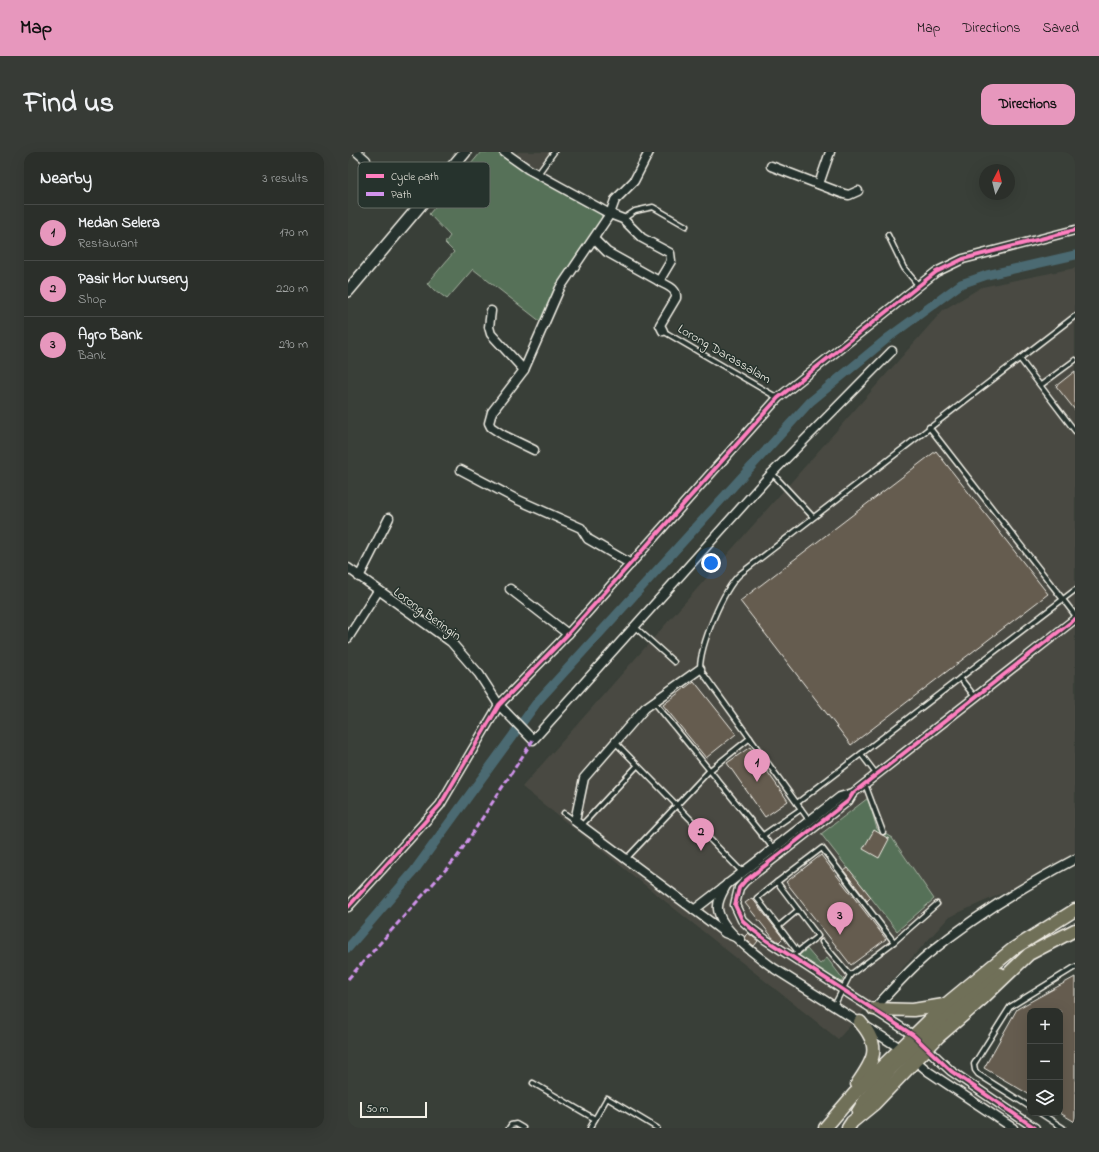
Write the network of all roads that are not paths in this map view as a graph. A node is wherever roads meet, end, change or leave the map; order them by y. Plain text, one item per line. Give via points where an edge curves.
1 (357, 152) edge
2 (465, 152) edge
3 (504, 152) edge
4 (554, 152) edge
5 (649, 152) edge
6 (830, 152) edge
7 (366, 160) dead end
8 (457, 162) edge
9 (771, 166) dead end
10 (537, 175) junction
11 (819, 184) junction
12 (858, 191) dead end
13 (418, 208) edge
14 (610, 214) junction
15 (623, 219) junction
16 (686, 226) dead end
17 (1075, 230) edge
18 (888, 235) dead end
19 (594, 239) junction
20 (659, 281) junction
21 (918, 285) junction
22 (348, 291) edge
23 (491, 311) dead end
24 (1074, 318) edge
25 (663, 331) joint
26 (892, 351) dead end
27 (1020, 359) junction
28 (1075, 360) edge
29 (524, 370) junction
30 (1040, 386) junction
31 (778, 398) junction
32 (929, 427) junction
33 (1075, 431) edge
34 (534, 450) dead end
35 (461, 470) dead end
36 (772, 473) junction
37 (813, 517) junction
38 (389, 518) dead end
39 (630, 564) junction
40 (348, 568) edge
41 (359, 577) junction
42 (510, 589) dead end
43 (1075, 590) edge
44 (378, 591) junction
45 (1063, 599) junction
46 (1075, 615) edge
47 (1075, 619) edge
48 (635, 627) junction
49 (568, 634) junction
50 (348, 638) edge
51 (674, 662) dead end
52 (700, 669) junction
53 (960, 678) junction
54 (976, 697) junction
55 (654, 702) junction
56 (499, 705) junction
57 (750, 738) junction
58 (614, 742) junction
59 (861, 754) junction
60 (637, 766) junction
61 (709, 771) junction
62 (876, 775) junction
63 (865, 784) junction
64 (853, 793) junction
65 (797, 803) junction
66 (675, 806) junction
67 (801, 809) junction
68 (564, 813) dead end
69 (809, 820) junction
70 (578, 823) junction
71 (883, 832) dead end
72 (762, 836) junction
73 (773, 848) junction
74 (626, 859) junction
75 (1075, 859) edge
76 (742, 872) junction
77 (777, 882) junction
78 (727, 884) junction
79 (937, 904) dead end
80 (348, 907) edge
81 (694, 910) junction
82 (798, 910) junction
83 (1075, 910) edge
84 (778, 926) junction
85 (1075, 930) edge
86 (740, 939) junction
87 (822, 942) dead end
88 (894, 942) junction
89 (795, 954) junction
90 (1075, 967) edge
91 (850, 975) junction
92 (842, 988) junction
93 (945, 1005) junction
94 (834, 1006) junction
95 (874, 1009) junction
96 (860, 1022) junction
97 (921, 1042) junction
98 (908, 1054) junction
99 (533, 1083) dead end
100 (1027, 1105) edge
101 (1044, 1116) edge
102 (832, 1118) junction
103 (595, 1119) junction
104 (850, 1125) edge
105 (1056, 1126) edge
106 (509, 1128) edge
107 (523, 1128) edge
108 (590, 1128) edge
109 (657, 1128) edge
110 (825, 1128) edge
111 (1013, 1128) edge
112 (1035, 1128) edge
113 (1064, 1128) edge

1 - 7 street
2 - 8 main road
3 - 10 street
4 - 10 lane
5 - 14 street via 634,181 615,200
6 - 11 street
9 - 11 street
10 - 14 street
11 - 12 street via 849,195
13 - 22 main road
14 - 15 street
14 - 19 street
15 - 16 lane via 635,211 653,207
15 - 20 street via 642,238 670,253 671,261
17 - 21 street via 963,259 936,272
18 - 21 lane via 904,268
19 - 20 street via 607,252
19 - 29 street via 560,288
20 - 25 street, Lorong Darassalam via 676,293 676,298 660,325
21 - 31 street
23 - 29 street via 491,334
24 - 27 lane
25 - 31 lane, Lorong Darassalam
26 - 36 street
27 - 30 lane
27 - 32 lane
28 - 30 lane
29 - 34 street via 492,412 489,424 503,435
30 - 33 lane
31 - 39 street
32 - 37 lane
32 - 45 lane
35 - 39 street via 516,499 581,528 588,539
36 - 37 lane
36 - 48 street
37 - 52 lane via 729,584 704,644
38 - 41 street
39 - 49 street
40 - 41 street, Lorong Beringin
41 - 44 street, Lorong Beringin
42 - 49 street
43 - 45 lane
44 - 50 street
44 - 56 street, Lorong Beringin via 455,645 479,674
45 - 46 lane
45 - 53 lane
47 - 54 street
48 - 51 lane
48 - 56 street, Lorong Beringin via 533,740
49 - 56 street
52 - 55 street
52 - 57 lane
53 - 54 lane
53 - 59 lane
54 - 62 street
55 - 58 street via 645,708
55 - 61 lane
56 - 80 street via 440,805
57 - 61 lane
57 - 65 lane
58 - 60 lane
58 - 70 street via 584,778
59 - 62 lane
59 - 65 lane
60 - 66 lane
60 - 70 lane
61 - 66 lane
61 - 72 lane
62 - 63 street
63 - 64 street
63 - 71 lane
64 - 69 street via 840,797
64 - 89 street via 848,802 739,888 735,905 742,920 766,940
65 - 67 lane
66 - 74 lane
66 - 76 lane
67 - 69 lane
67 - 72 lane
68 - 70 lane
69 - 73 street
70 - 74 street
72 - 73 lane
73 - 76 street
74 - 81 street
75 - 95 street via 974,919 948,938 926,956
76 - 78 street
77 - 82 lane
77 - 84 lane via 757,898
77 - 88 lane via 822,848
78 - 81 street
78 - 86 street via 719,900 720,916
79 - 88 lane
81 - 86 street via 725,933
82 - 84 lane
82 - 89 lane via 818,936
83 - 93 main road via 1013,948
84 - 89 lane
85 - 97 main road via 1029,954 938,1037
86 - 94 street via 775,969
87 - 91 lane
88 - 91 lane
89 - 92 street
90 - 100 lane via 1010,1007 974,1064 978,1074
91 - 92 lane
92 - 94 lane
92 - 95 street
93 - 95 main road via 913,1010
93 - 97 main road
94 - 96 street
95 - 97 street
96 - 98 street
96 - 102 main road via 872,1038 874,1053 866,1071
97 - 98 main road
97 - 98 main road
97 - 112 street via 951,1071
98 - 102 main road
98 - 104 main road via 874,1104
98 - 111 street via 929,1072
99 - 103 lane
101 - 105 lane
102 - 110 main road
103 - 108 lane
103 - 109 lane via 608,1098
105 - 113 lane
106 - 107 lane via 516,1124

